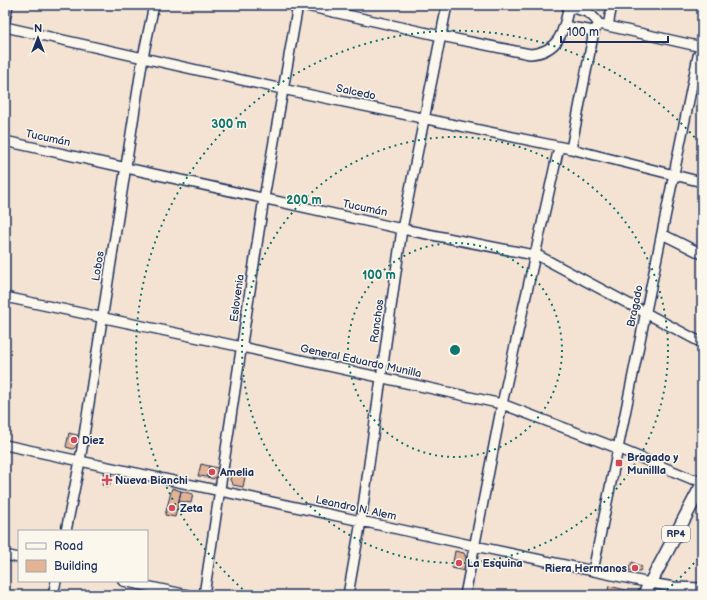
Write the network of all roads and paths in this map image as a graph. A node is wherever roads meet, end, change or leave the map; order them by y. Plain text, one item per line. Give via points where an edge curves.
1 (8, 5) edge
2 (154, 5) edge
3 (298, 5) edge
4 (302, 5) edge
5 (447, 5) edge
6 (612, 5) edge
7 (568, 6) edge
8 (5, 20) edge
9 (564, 26) junction
10 (5, 27) edge
11 (600, 27) junction
12 (441, 36) junction
13 (702, 47) edge
14 (143, 57) junction
15 (282, 89) junction
16 (423, 119) junction
17 (5, 141) edge
18 (559, 147) junction
19 (571, 149) junction
20 (126, 167) junction
21 (674, 175) junction
22 (702, 182) edge
23 (264, 198) junction
24 (402, 228) junction
25 (662, 234) junction
26 (702, 254) edge
27 (535, 255) junction
28 (5, 297) edge
29 (646, 313) junction
30 (102, 318) junction
31 (702, 343) edge
32 (242, 347) junction
33 (382, 378) junction
34 (502, 404) junction
35 (5, 445) edge
36 (617, 448) junction
37 (80, 461) junction
38 (702, 480) edge
39 (702, 485) edge
40 (221, 490) junction
41 (361, 521) junction
42 (66, 530) edge
43 (475, 546) junction
44 (5, 555) edge
45 (18, 558) edge
46 (593, 571) junction
47 (56, 582) edge
48 (128, 582) edge
49 (650, 583) junction
50 (702, 588) edge
51 (53, 595) edge
52 (188, 595) edge
53 (204, 595) edge
54 (348, 595) edge
55 (465, 595) edge
56 (644, 595) edge

1 - 8 street
2 - 14 street, Lobos
3 - 15 street, Eslovenia
4 - 12 street
5 - 12 street, Ranchos
6 - 11 street
7 - 9 street
7 - 11 street via 588,12
9 - 11 street
9 - 12 street via 562,34 552,48 538,54
10 - 14 street, Salcedo
11 - 13 street
11 - 19 street
12 - 16 street, Ranchos
13 - 21 street, Bragado
14 - 15 street, Salcedo
14 - 20 street, Lobos
15 - 16 street, Salcedo
15 - 23 street, Eslovenia
16 - 18 street, Salcedo
16 - 24 street, Ranchos
17 - 20 street, Tucumán
18 - 19 street, Salcedo
18 - 27 street
19 - 21 street, Salcedo
20 - 23 street, Tucumán
20 - 30 street, Lobos
21 - 22 street, Salcedo
21 - 25 street, Bragado
23 - 24 street, Tucumán
23 - 32 street, Eslovenia
24 - 27 street, Tucumán
24 - 33 street, Ranchos
25 - 26 street
25 - 29 street, Bragado
27 - 29 street, Tucumán
27 - 34 street
28 - 30 street, General Eduardo Munilla
29 - 31 street, Tucumán
29 - 36 street, Bragado
30 - 32 street, General Eduardo Munilla
30 - 37 street, Lobos
32 - 33 street, General Eduardo Munilla
32 - 40 street, Eslovenia
33 - 34 street, General Eduardo Munilla
33 - 41 street, Ranchos
34 - 36 street, General Eduardo Munilla
34 - 43 street
35 - 37 street, Leandro N. Alem
36 - 38 street, General Eduardo Munilla via 692,479
36 - 46 street, Bragado
37 - 40 street, Leandro N. Alem
37 - 42 street, Lobos
39 - 49 main road, RP4
40 - 41 street, Leandro N. Alem
40 - 53 street, Eslovenia
41 - 43 street, Leandro N. Alem
41 - 54 street, Ranchos
43 - 46 street, Leandro N. Alem
43 - 55 street
44 - 45 street
46 - 49 street, Leandro N. Alem
47 - 51 street
48 - 52 street
49 - 50 street, Leandro N. Alem
49 - 56 main road, RP4

